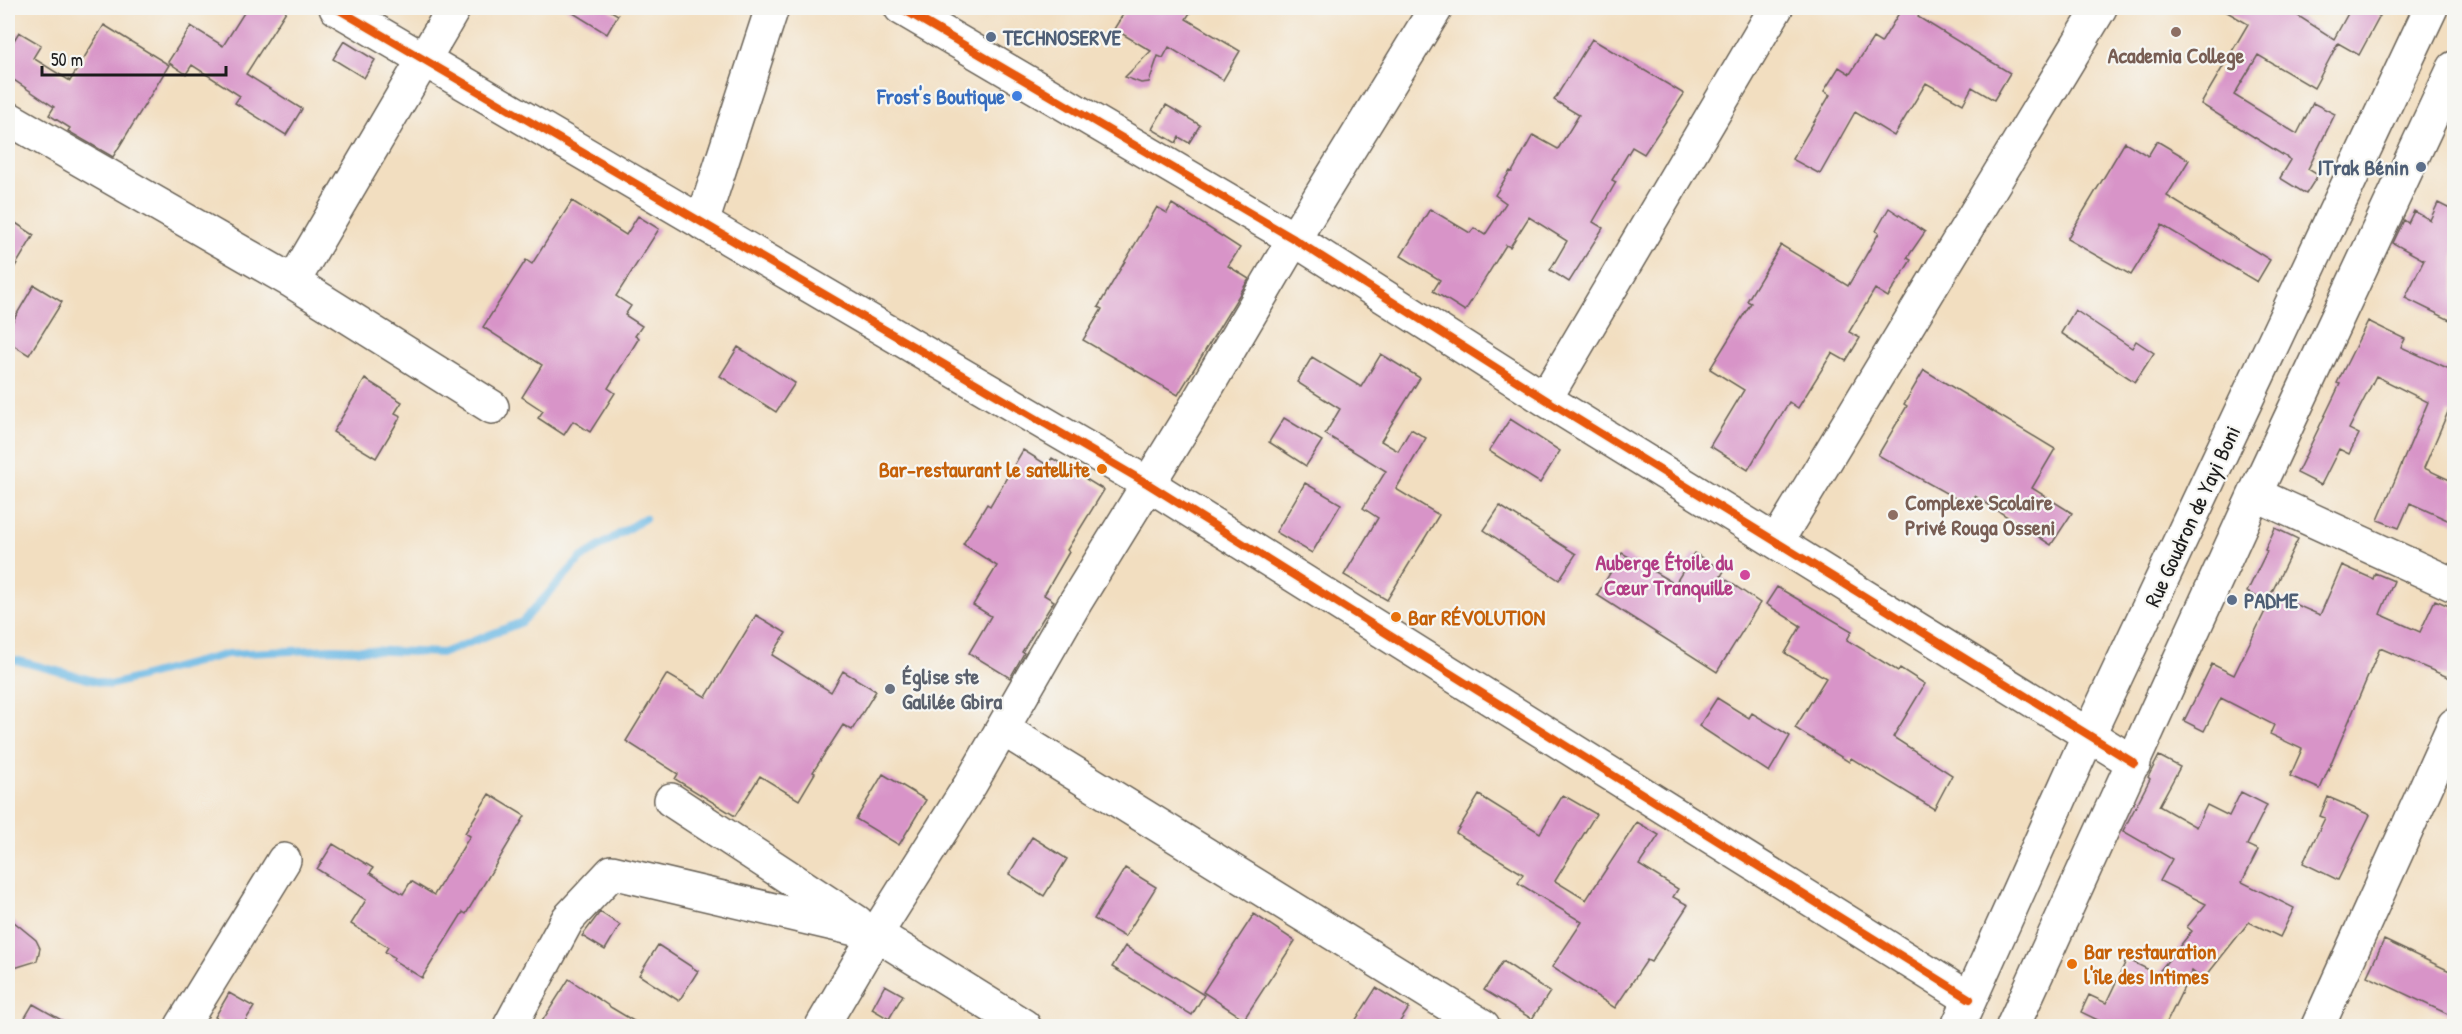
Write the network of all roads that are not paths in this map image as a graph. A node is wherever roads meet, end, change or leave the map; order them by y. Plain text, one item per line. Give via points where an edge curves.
1 (336, 8) edge
2 (454, 8) edge
3 (772, 8) edge
4 (901, 8) edge
5 (1776, 8) edge
6 (2100, 8) edge
7 (2431, 8) edge
8 (1432, 9) edge
9 (423, 60) junction
10 (2454, 68) edge
11 (8, 118) edge
12 (702, 224) junction
13 (1293, 239) junction
14 (293, 282) junction
15 (1545, 399) junction
16 (492, 407) dead end
17 (1148, 484) junction
18 (2255, 494) junction
19 (1777, 541) junction
20 (2454, 585) edge
21 (2454, 725) edge
22 (1003, 729) junction
23 (2088, 736) junction
24 (2134, 763) junction
25 (671, 800) dead end
26 (284, 860) dead end
27 (876, 934) junction
28 (1964, 1013) edge
29 (182, 1026) edge
30 (510, 1026) edge
31 (822, 1026) edge
32 (1024, 1026) edge
33 (1483, 1026) edge
34 (2013, 1026) edge
35 (2318, 1026) edge

1 - 9 street
2 - 9 street
3 - 12 street
4 - 13 street
5 - 15 street
6 - 19 street
7 - 23 street, Rue Goudron de Yayi Boni
8 - 13 street
9 - 12 street
9 - 14 street
10 - 18 street
11 - 14 street
12 - 17 street
13 - 15 street
13 - 17 street
14 - 16 street
15 - 19 street
17 - 22 street
17 - 28 street
18 - 20 street
18 - 24 street
19 - 23 street
21 - 35 street
22 - 27 street
22 - 33 street
23 - 24 street
23 - 28 street, Rue Goudron de Yayi Boni
24 - 34 street
25 - 27 street
26 - 29 street
27 - 30 street via 612,872 568,919
27 - 31 street
27 - 32 street

